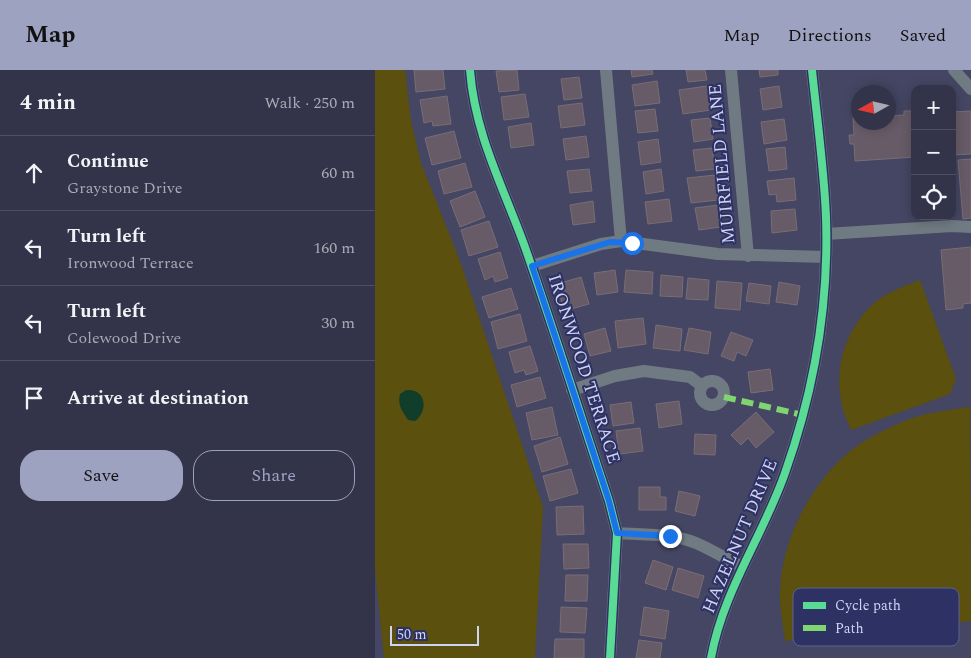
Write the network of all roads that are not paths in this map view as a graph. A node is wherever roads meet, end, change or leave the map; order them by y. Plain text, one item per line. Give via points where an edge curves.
1 (469, 70) edge
2 (606, 70) edge
3 (731, 70) edge
4 (812, 70) edge
5 (954, 70) edge
6 (971, 89) edge
7 (971, 227) edge
8 (826, 234) junction
9 (621, 241) junction
10 (747, 256) junction
11 (826, 257) junction
12 (532, 266) junction
13 (702, 386) dead end
14 (572, 390) junction
15 (617, 533) junction
16 (742, 567) junction
17 (610, 658) edge
18 (711, 658) edge

1 - 12 street, IRONWOOD TERRACE via 473,104 483,140
2 - 9 street
3 - 10 street, MUIRFIELD LANE
4 - 8 street, HAZELNUT DRIVE
5 - 6 street
7 - 8 street
8 - 11 street, HAZELNUT DRIVE
9 - 10 street
9 - 12 street via 601,244
10 - 11 street
11 - 16 street, HAZELNUT DRIVE via 819,338 803,415 772,507
12 - 14 street, IRONWOOD TERRACE
13 - 14 street via 690,377 644,371 625,373
14 - 15 street, IRONWOOD TERRACE
15 - 16 street via 683,539
15 - 17 street, IRONWOOD TERRACE
16 - 18 street, HAZELNUT DRIVE via 718,628

